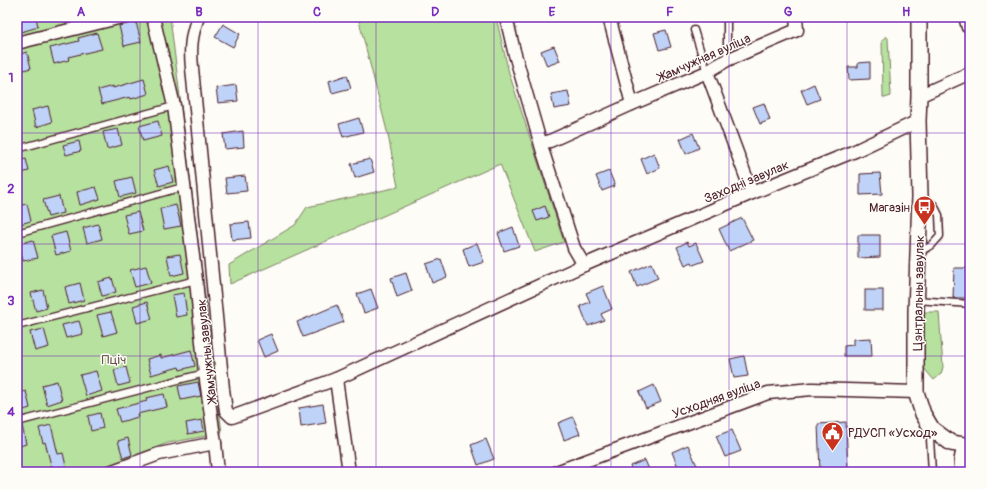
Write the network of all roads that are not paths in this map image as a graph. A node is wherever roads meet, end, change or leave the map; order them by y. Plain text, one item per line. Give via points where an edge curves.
1 (122, 17) edge
2 (153, 17) edge
3 (198, 17) edge
4 (506, 17) edge
5 (609, 17) edge
6 (727, 17) edge
7 (796, 17) edge
8 (919, 17) edge
9 (962, 17) edge
10 (970, 27) edge
11 (694, 30) dead end
12 (17, 43) edge
13 (727, 60) junction
14 (707, 72) junction
15 (970, 73) edge
16 (919, 96) junction
17 (632, 104) junction
18 (174, 106) junction
19 (918, 121) junction
20 (541, 143) junction
21 (17, 149) edge
22 (183, 187) junction
23 (752, 193) junction
24 (920, 196) junction
25 (17, 233) edge
26 (919, 253) junction
27 (584, 264) junction
28 (196, 280) junction
29 (917, 300) junction
30 (970, 304) edge
31 (17, 326) edge
32 (205, 373) junction
33 (336, 379) junction
34 (916, 392) junction
35 (17, 422) edge
36 (939, 435) junction
37 (216, 443) junction
38 (968, 446) edge
39 (110, 472) edge
40 (218, 472) edge
41 (348, 472) edge
42 (556, 472) edge
43 (932, 472) edge
44 (963, 472) edge

1 - 12 street
2 - 18 street
3 - 33 street, Жамчужны завулак via 192,33 191,54 226,411 232,417
4 - 20 street
5 - 17 street
6 - 13 lane
7 - 13 street, Жамчужная вуліца via 797,30
8 - 16 street, Цэнтральны завулак
9 - 10 lane via 965,28
11 - 14 lane
13 - 14 street, Жамчужная вуліца
14 - 17 street, Жамчужная вуліца
14 - 23 street
15 - 16 street
16 - 19 street, Цэнтральны завулак
17 - 20 street, Жамчужная вуліца
18 - 21 lane
18 - 22 street
19 - 23 street, Заходні завулак via 855,151
19 - 24 street, Цэнтральны завулак
20 - 27 street via 574,248
22 - 25 lane
22 - 28 street
23 - 27 street, Заходні завулак
24 - 26 street, Цэнтральны завулак
24 - 26 lane via 934,205 939,215 940,236
26 - 29 street, Цэнтральны завулак
27 - 33 street, Жамчужны завулак
28 - 31 lane
28 - 32 street
29 - 30 lane
29 - 34 street, Цэнтральны завулак
32 - 35 lane
32 - 37 street
33 - 41 street
34 - 36 street, Цэнтральны завулак via 923,414
34 - 42 street, Усходняя вуліца via 812,389 768,393
36 - 38 street, Цэнтральны завулак via 951,443
36 - 43 lane via 930,439
37 - 39 street via 159,454
37 - 40 street
38 - 44 street, Цэнтральны завулак via 962,460

